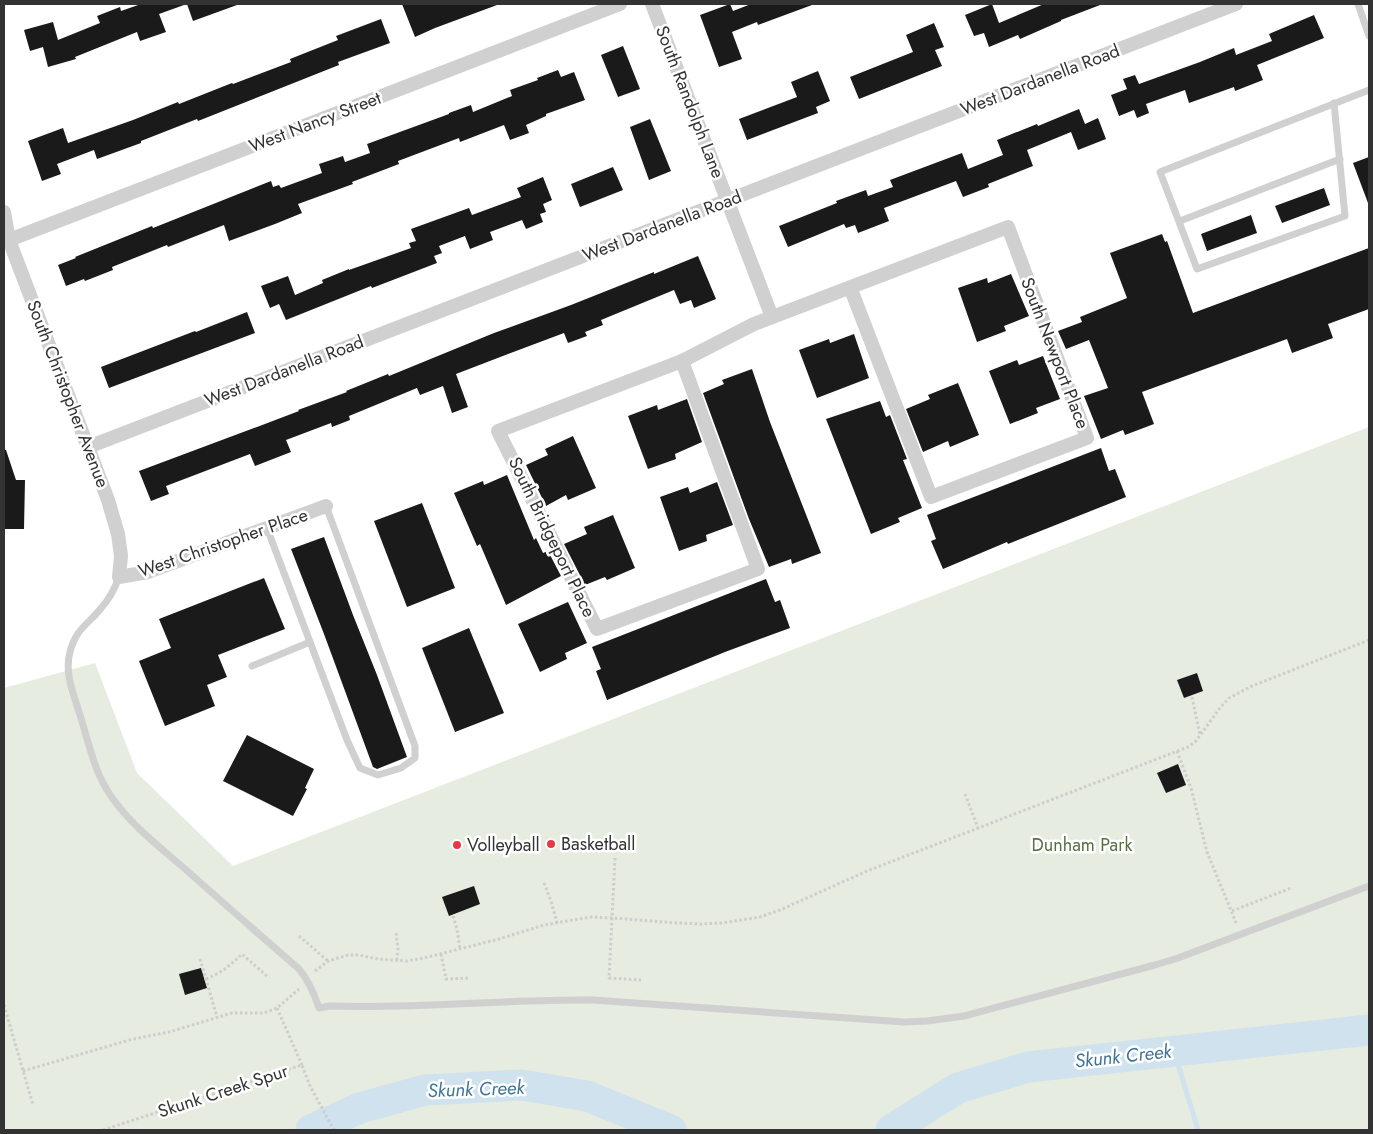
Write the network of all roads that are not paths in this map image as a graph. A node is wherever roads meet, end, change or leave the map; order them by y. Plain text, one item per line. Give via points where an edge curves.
1 (620, 4) edge
2 (652, 4) edge
3 (1236, 4) edge
4 (1358, 4) edge
5 (1369, 36) edge
6 (1369, 90) edge
7 (1334, 103) junction
8 (1340, 159) junction
9 (727, 200) junction
10 (4, 212) edge
11 (1180, 221) junction
12 (9, 240) junction
13 (850, 287) junction
14 (772, 317) junction
15 (682, 361) junction
16 (88, 447) junction
17 (326, 506) joint
18 (267, 528) junction
19 (119, 577) junction
20 (310, 642) junction
21 (252, 666) dead end
22 (1369, 886) edge

1 - 12 street, West Nancy Street
2 - 9 street, South Randolph Lane
3 - 9 street, West Dardanella Road
4 - 5 lane
6 - 7 lane
7 - 8 lane
7 - 11 lane via 1160,172
8 - 11 lane
8 - 11 lane via 1345,216 1198,269
9 - 14 street
9 - 16 street, West Dardanella Road
10 - 12 street, South Christopher Avenue
12 - 16 street, South Christopher Avenue
13 - 13 street, South Newport Place via 1008,227 1087,438 931,497
13 - 14 street, South Newport Place
14 - 15 street, South Bridgeport Place
15 - 15 street, South Bridgeport Place via 498,430 597,629 758,569
16 - 19 street, South Christopher Avenue via 118,534
17 - 18 street, West Christopher Place
17 - 20 lane via 415,746 414,758 401,768 378,775 360,768
18 - 19 street, West Christopher Place via 148,572
18 - 20 lane
19 - 22 lane via 101,608 80,629 68,664 70,681 100,776 127,817 307,978 319,1008 593,1000 926,1022 988,1010 1162,963
20 - 21 lane

